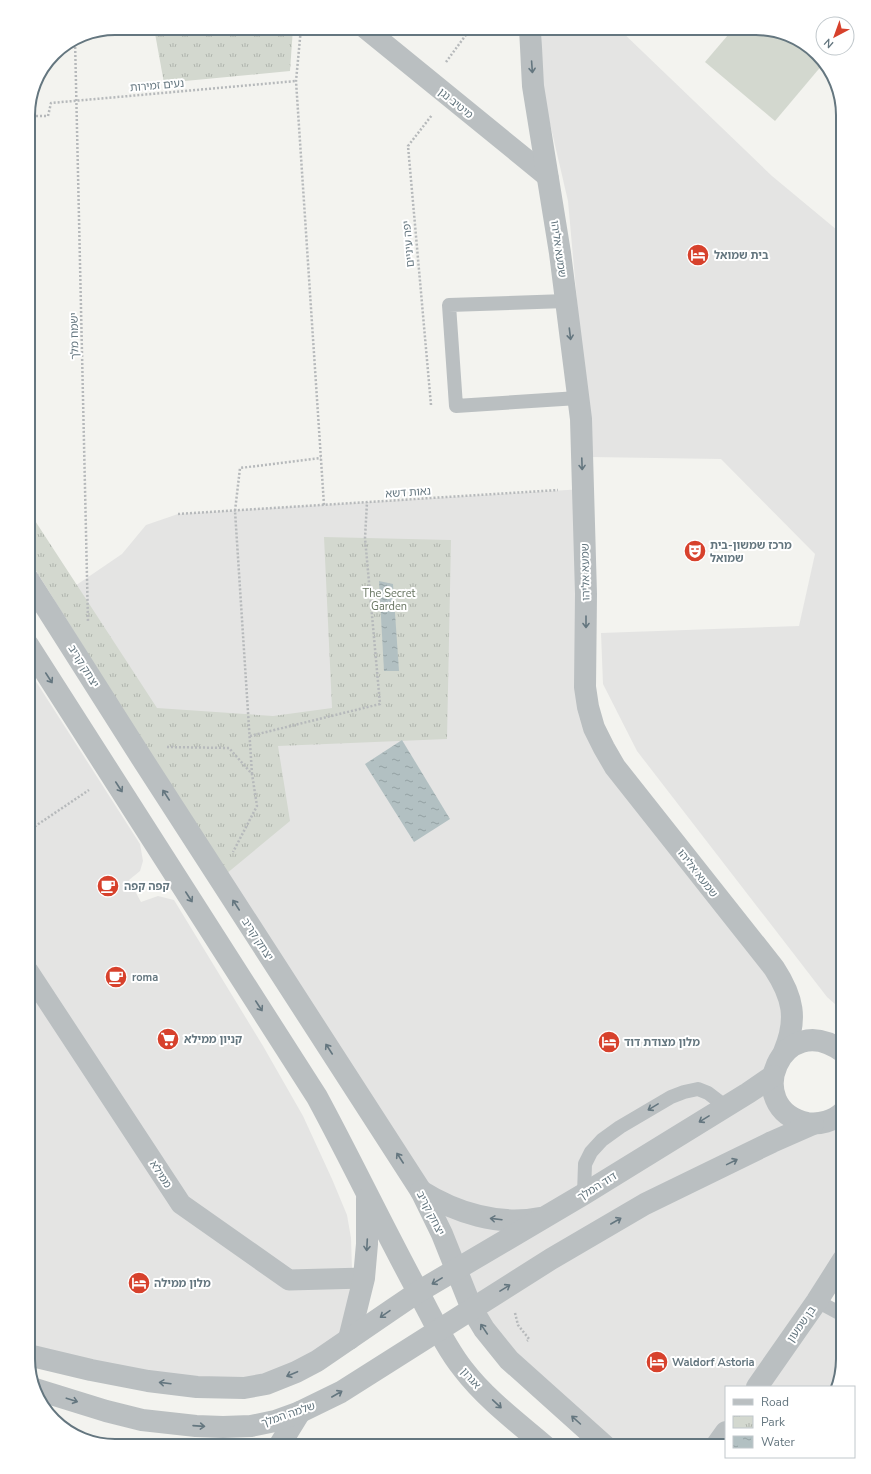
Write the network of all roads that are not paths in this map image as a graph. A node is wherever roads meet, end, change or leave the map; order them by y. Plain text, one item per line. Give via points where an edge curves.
1 (374, 35) edge
2 (530, 35) edge
3 (548, 177) junction
4 (566, 302) junction
5 (578, 398) junction
6 (35, 589) edge
7 (35, 656) edge
8 (35, 981) edge
9 (836, 1047) edge
10 (784, 1052) junction
11 (773, 1076) junction
12 (726, 1106) junction
13 (836, 1117) edge
14 (813, 1124) junction
15 (421, 1191) junction
16 (366, 1192) junction
17 (584, 1194) junction
18 (548, 1216) junction
19 (456, 1270) junction
20 (836, 1271) edge
21 (364, 1278) junction
22 (418, 1292) junction
23 (817, 1301) junction
24 (472, 1309) junction
25 (836, 1311) edge
26 (438, 1330) junction
27 (349, 1339) junction
28 (35, 1357) edge
29 (758, 1386) edge
30 (42, 1391) edge
31 (300, 1412) junction
32 (283, 1439) edge
33 (537, 1439) edge
34 (597, 1439) edge

1 - 3 street, מיטיב נגן
2 -> 3 street, שמעא אליהו via 533,86
3 - 4 street, שמעא אליהו
4 -> 5 street, שמעא אליהו
4 - 5 lane via 449,305 456,406
5 -> 10 street, שמעא אליהו via 581,419 586,594 585,687 594,728 615,768 783,982 789,998 792,1022 791,1036
15 -> 6 street, יצחק קריב
7 -> 16 street via 317,1097
8 - 21 street, ממילא via 181,1204 289,1280
9 - 10 street via 821,1041 808,1041 796,1044
10 - 11 street, שמעא אליהו
11 - 12 street, דוד המלך
11 - 14 street via 773,1090 778,1103 787,1114
12 -> 17 street, דוד המלך
12 -> 17 lane via 698,1089 671,1097 620,1127 591,1152 585,1164
13 - 14 street via 827,1122
24 -> 14 street via 645,1204
18 -> 15 street via 513,1221 494,1219 449,1206
15 - 19 street, יצחק קריב
16 -> 21 street via 367,1244
16 - 22 street
17 - 18 street, דוד המלך
18 - 19 street, דוד המלך
19 -> 22 street, דוד המלך
19 - 24 street, יצחק קריב
20 - 23 street, בן שמעון
21 - 27 street
22 - 26 street, אגרון
22 -> 27 street
23 - 25 lane
23 - 29 street, בן שמעון
24 - 26 street, שלמה המלך
34 -> 24 street via 509,1360 496,1346
31 -> 26 street, שלמה המלך via 341,1392
26 -> 33 street, אגרון via 456,1359 480,1389
27 -> 28 street via 324,1357 296,1372 266,1384 244,1388 197,1387 148,1381
30 -> 31 street, שלמה המלך via 142,1420 196,1426 251,1426
31 - 32 street

